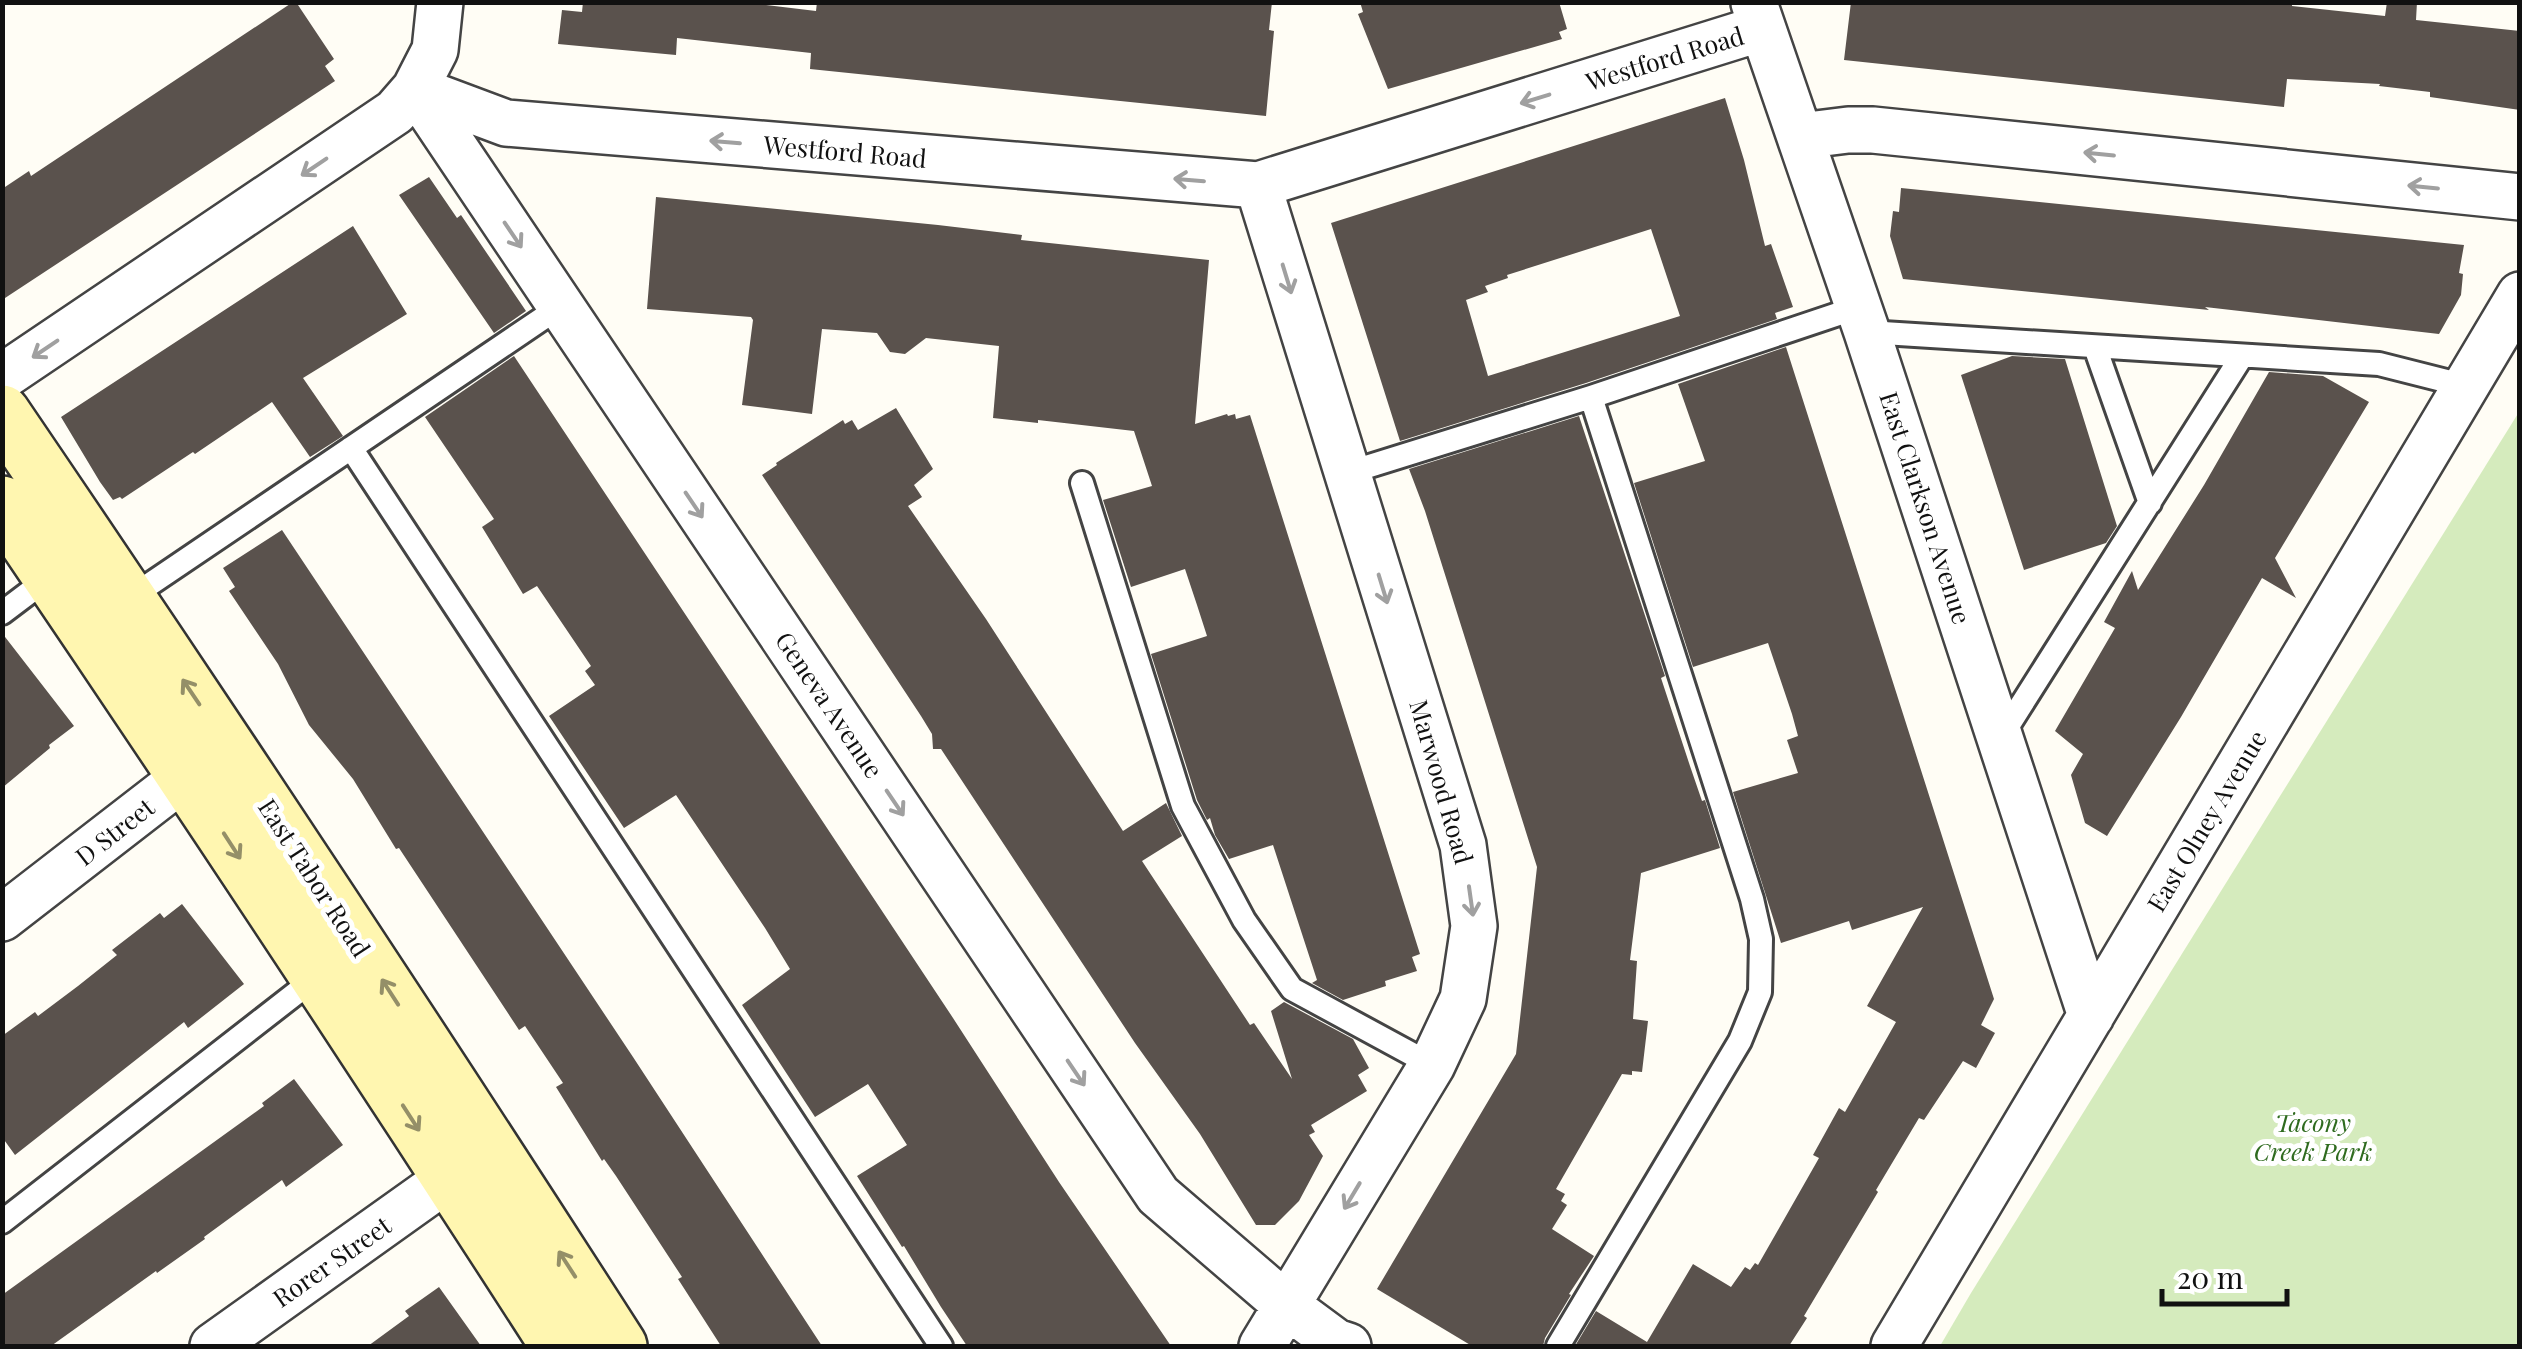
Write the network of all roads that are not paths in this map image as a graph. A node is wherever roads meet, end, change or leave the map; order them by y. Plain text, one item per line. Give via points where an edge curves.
1 (440, 2) edge
2 (1758, 15) edge
3 (415, 89) junction
4 (1800, 136) junction
5 (1258, 186) junction
6 (2520, 197) edge
7 (2520, 295) edge
8 (561, 306) junction
9 (1863, 320) junction
10 (2096, 347) junction
11 (2242, 356) junction
12 (2, 377) edge
13 (2466, 386) junction
14 (1591, 397) junction
15 (2, 413) edge
16 (350, 448) junction
17 (1347, 473) junction
18 (1082, 483) dead end
19 (2150, 502) junction
20 (2, 504) edge
21 (51, 576) junction
22 (128, 599) junction
23 (2, 613) edge
24 (2000, 738) junction
25 (206, 760) junction
26 (2, 918) edge
27 (318, 976) junction
28 (2091, 1016) junction
29 (1432, 1066) junction
30 (450, 1177) junction
31 (2, 1222) edge
32 (1286, 1305) junction
33 (213, 1346) edge
34 (559, 1346) edge
35 (620, 1346) edge
36 (940, 1346) edge
37 (1262, 1346) edge
38 (1348, 1346) edge
39 (1558, 1346) edge
40 (1894, 1346) edge

1 - 3 street via 434,50
2 - 4 street, East Clarkson Avenue
2 -> 5 street, Westford Road
5 -> 3 street, Westford Road via 506,124
3 -> 8 street, Geneva Avenue
3 -> 12 street via 394,112
6 -> 4 street via 1873,130
4 - 9 street, East Clarkson Avenue
5 -> 17 street, Marwood Road
7 - 13 street, East Olney Avenue
8 - 16 lane
8 -> 32 street, Geneva Avenue via 1158,1195
9 - 10 lane
9 - 14 lane
9 - 24 street, East Clarkson Avenue
10 - 11 lane
10 - 19 lane
11 - 13 lane via 2379,364
11 - 19 lane
13 - 28 street, East Olney Avenue
14 - 17 lane
14 - 39 lane via 1752,899 1761,939 1760,992 1740,1041
15 - 22 street, East Tabor Road
16 - 22 lane
16 - 36 lane
17 -> 29 street, Marwood Road via 1463,845 1474,926 1463,999
18 - 29 lane via 1183,806 1244,920 1292,989
19 - 24 lane
20 - 21 street, East Tabor Road
21 - 23 lane
21 - 25 street, East Tabor Road
25 -> 22 street, East Tabor Road
24 - 28 street, East Clarkson Avenue
25 - 26 street, D Street
25 -> 27 street, East Tabor Road
35 -> 25 street, East Tabor Road
27 -> 30 street, East Tabor Road
27 - 31 lane
28 - 40 street, East Olney Avenue
29 -> 32 street, Marwood Road
30 - 33 street, Rorer Street
30 - 34 street, East Tabor Road
32 - 37 street, Marwood Road
32 - 38 street, Geneva Avenue

